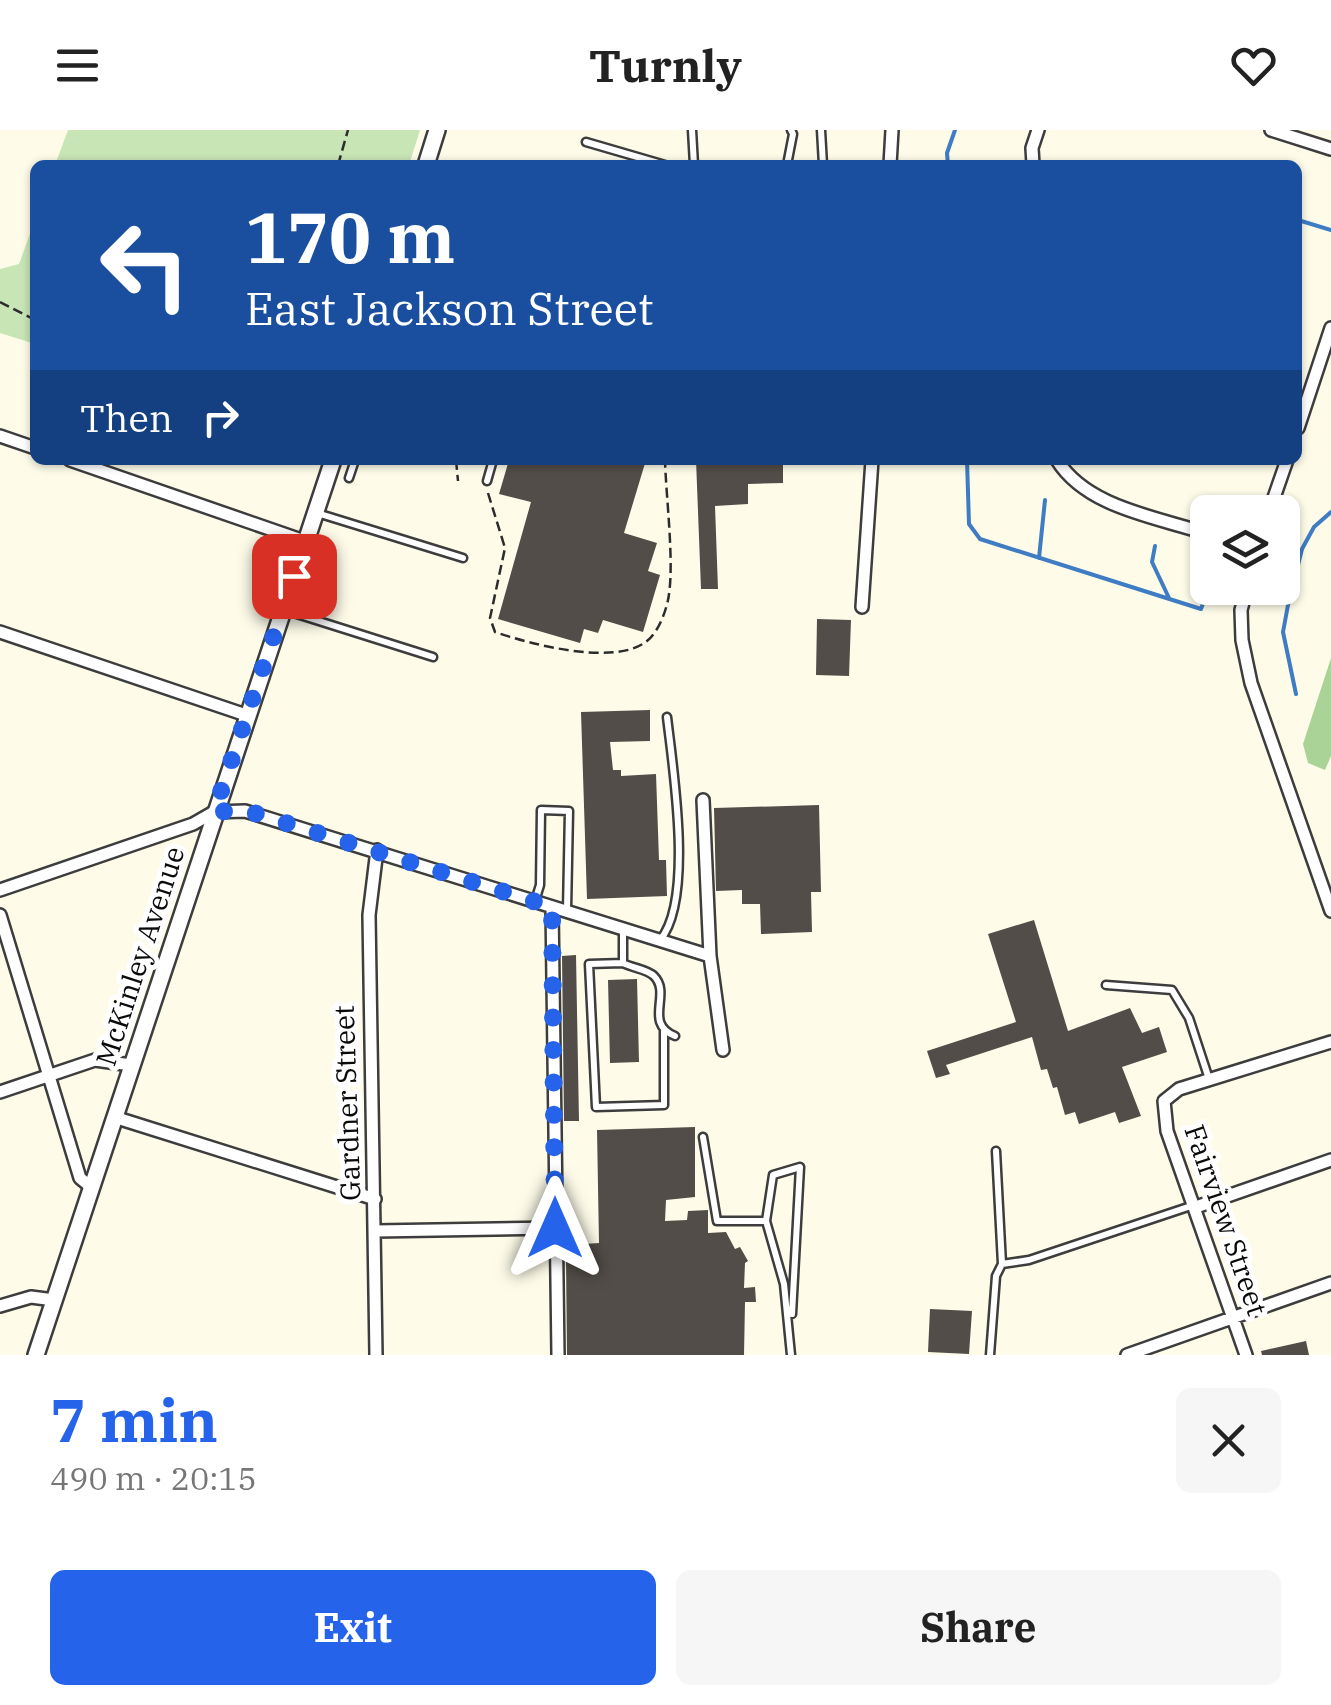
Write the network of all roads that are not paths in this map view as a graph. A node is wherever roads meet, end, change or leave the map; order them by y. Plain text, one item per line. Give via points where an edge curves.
1 (437, 130) edge
2 (692, 130) edge
3 (791, 130) edge
4 (822, 130) edge
5 (892, 130) edge
6 (1038, 130) edge
7 (1271, 130) edge
8 (586, 142) dead end
9 (1331, 149) edge
10 (428, 160) edge
11 (649, 160) edge
12 (694, 160) edge
13 (787, 160) edge
14 (823, 160) edge
15 (890, 160) edge
16 (1033, 160) edge
17 (1331, 328) edge
18 (1302, 416) edge
19 (0, 436) edge
20 (30, 446) edge
21 (84, 465) edge
22 (331, 465) edge
23 (352, 465) edge
24 (492, 465) edge
25 (872, 465) edge
26 (1060, 465) edge
27 (1285, 465) edge
28 (348, 478) dead end
29 (487, 481) road end
30 (1275, 495) edge
31 (316, 513) junction
32 (1190, 528) edge
33 (307, 542) junction
34 (463, 558) dead end
35 (1242, 605) edge
36 (862, 607) dead end
37 (282, 609) junction
38 (0, 632) edge
39 (433, 657) dead end
40 (246, 715) junction
41 (668, 717) dead end
42 (703, 800) dead end
43 (214, 812) junction
44 (376, 850) junction
45 (1328, 888) edge
46 (0, 890) edge
47 (536, 901) junction
48 (552, 907) junction
49 (566, 911) junction
50 (1331, 911) edge
51 (0, 915) edge
52 (624, 929) junction
53 (659, 940) junction
54 (710, 956) junction
55 (623, 964) junction
56 (1106, 985) dead end
57 (664, 1032) junction
58 (676, 1036) dead end
59 (1331, 1042) edge
60 (723, 1050) dead end
61 (131, 1065) junction
62 (50, 1075) junction
63 (1209, 1080) junction
64 (0, 1092) edge
65 (114, 1117) junction
66 (702, 1138) dead end
67 (996, 1151) dead end
68 (1331, 1160) edge
69 (91, 1187) junction
70 (375, 1199) junction
71 (1196, 1206) junction
72 (766, 1222) junction
73 (555, 1228) junction
74 (376, 1231) junction
75 (1002, 1264) junction
76 (1331, 1283) edge
77 (54, 1300) junction
78 (0, 1306) edge
79 (1234, 1317) junction
80 (791, 1330) junction
81 (36, 1355) edge
82 (376, 1355) edge
83 (558, 1355) edge
84 (792, 1355) edge
85 (990, 1355) edge
86 (1127, 1355) edge
87 (1246, 1355) edge

1 - 10 street
2 - 12 lane
3 - 13 lane
4 - 14 lane
5 - 15 street
6 - 16 street
7 - 9 street
8 - 11 lane
17 - 18 street
19 - 20 street
21 - 33 street
22 - 31 street, McKinley Avenue
23 - 28 lane
24 - 29 lane
25 - 36 street
26 - 32 street via 1096,497
27 - 30 street
31 - 33 street, McKinley Avenue
31 - 34 lane
33 - 37 street, McKinley Avenue
35 - 45 street via 1251,683
37 - 39 lane
37 - 40 street, McKinley Avenue
38 - 40 street
40 - 43 street, McKinley Avenue
41 - 53 lane via 678,875 676,906
42 - 54 street
43 - 44 street via 245,810
43 - 46 street
43 - 61 street, McKinley Avenue
44 - 47 street
44 - 70 street, Gardner Street via 368,914
45 - 50 street
47 - 48 street
47 - 49 lane via 540,810 568,811
48 - 49 street
48 - 73 street
49 - 52 street
51 - 62 street
52 - 53 street
52 - 55 lane
53 - 54 street
54 - 60 street
55 - 57 lane via 659,982
55 - 57 lane via 589,964 596,1108 664,1105
56 - 63 lane via 1172,990 1190,1018
57 - 58 lane
59 - 63 street
61 - 62 street via 95,1060
61 - 65 street, McKinley Avenue
62 - 64 street
62 - 69 street via 80,1178
63 - 71 street, Fairview Street via 1173,1092 1164,1102 1167,1130
65 - 69 street, McKinley Avenue
65 - 70 street
66 - 72 lane via 717,1221
67 - 75 lane
68 - 71 street
69 - 77 street, McKinley Avenue
70 - 74 street, Gardner Street
71 - 75 lane
71 - 79 street, Fairview Street
72 - 80 lane
72 - 80 lane via 773,1175 800,1167
73 - 74 street
73 - 83 street
74 - 82 street, Gardner Street
75 - 85 lane
76 - 79 street
77 - 78 street via 31,1297
77 - 81 street, McKinley Avenue
79 - 86 street
79 - 87 street, Fairview Street
80 - 84 lane

